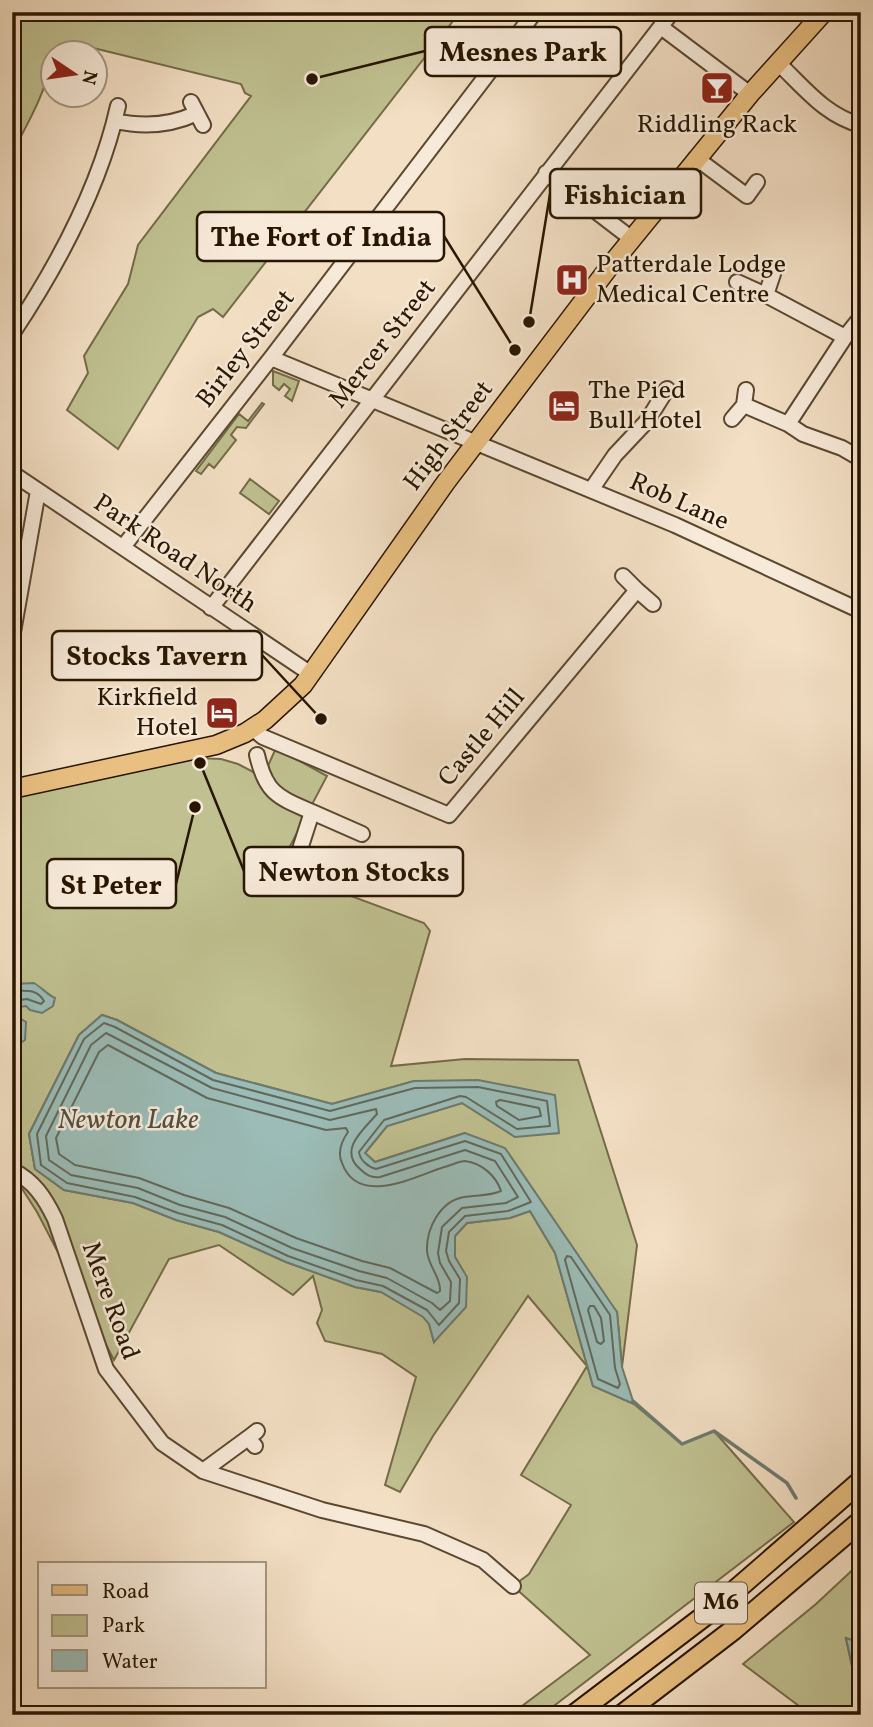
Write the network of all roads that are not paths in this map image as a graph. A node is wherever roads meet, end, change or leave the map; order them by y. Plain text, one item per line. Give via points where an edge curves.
1 (535, 12) edge
2 (672, 12) edge
3 (824, 12) edge
4 (661, 27) junction
5 (777, 62) junction
6 (750, 94) junction
7 (118, 106) dead end
8 (196, 114) dead end
9 (115, 121) junction
10 (861, 125) edge
11 (696, 158) junction
12 (546, 173) junction
13 (757, 182) dead end
14 (632, 239) junction
15 (773, 274) dead end
16 (737, 282) dead end
17 (766, 295) junction
18 (855, 328) edge
19 (12, 334) edge
20 (271, 358) junction
21 (667, 389) dead end
22 (371, 399) junction
23 (732, 419) dead end
24 (788, 424) junction
25 (476, 442) junction
26 (861, 459) edge
27 (12, 473) edge
28 (591, 490) junction
29 (38, 491) junction
30 (122, 547) junction
31 (623, 576) dead end
32 (637, 590) junction
33 (653, 604) dead end
34 (211, 608) junction
35 (861, 611) edge
36 (12, 638) edge
37 (311, 674) junction
38 (258, 733) junction
39 (257, 755) junction
40 (252, 771) dead end
41 (12, 789) edge
42 (312, 812) junction
43 (362, 834) dead end
44 (301, 846) dead end
45 (12, 1170) edge
46 (254, 1438) dead end
47 (203, 1471) junction
48 (861, 1481) edge
49 (861, 1521) edge
50 (513, 1586) dead end
51 (574, 1715) edge
52 (622, 1715) edge

1 - 20 street, Birley Street
2 - 4 street, Mercer Street
3 - 5 main road, High Street
4 - 6 street
4 - 12 street, Mercer Street
5 - 6 main road, High Street
5 - 10 street via 828,111
6 - 11 main road, High Street
7 - 9 street
8 - 9 street via 146,126
9 - 19 street via 64,247
11 - 13 street via 752,201
11 - 14 main road, High Street
12 - 14 street
12 - 22 street, Mercer Street
14 - 25 main road, High Street
15 - 17 street
16 - 17 street
17 - 18 street
18 - 24 street
20 - 22 street, Rob Lane
20 - 30 street, Birley Street
21 - 28 street
22 - 25 street, Rob Lane
22 - 34 street, Mercer Street
23 - 24 street via 745,398
24 - 26 street
25 - 28 street, Rob Lane
25 - 37 main road, High Street
27 - 29 street, Park Road North
28 - 35 street, Rob Lane
29 - 30 street, Park Road North
29 - 36 street
30 - 34 street, Park Road North
31 - 32 street
32 - 33 street
32 - 38 street, Castle Hill via 449,815
34 - 37 street, Park Road North
37 - 38 main road, High Street
38 - 39 street
38 - 41 main road, High Street
39 - 40 street
39 - 42 street via 279,798
42 - 43 street
42 - 44 street
45 - 47 street, Mere Road via 44,1196 55,1219 106,1369 162,1443
46 - 47 street
47 - 50 street, Mere Road via 322,1510 424,1534 483,1560
48 - 51 highway, M6 via 715,1608
49 - 52 highway, M6 via 733,1630

